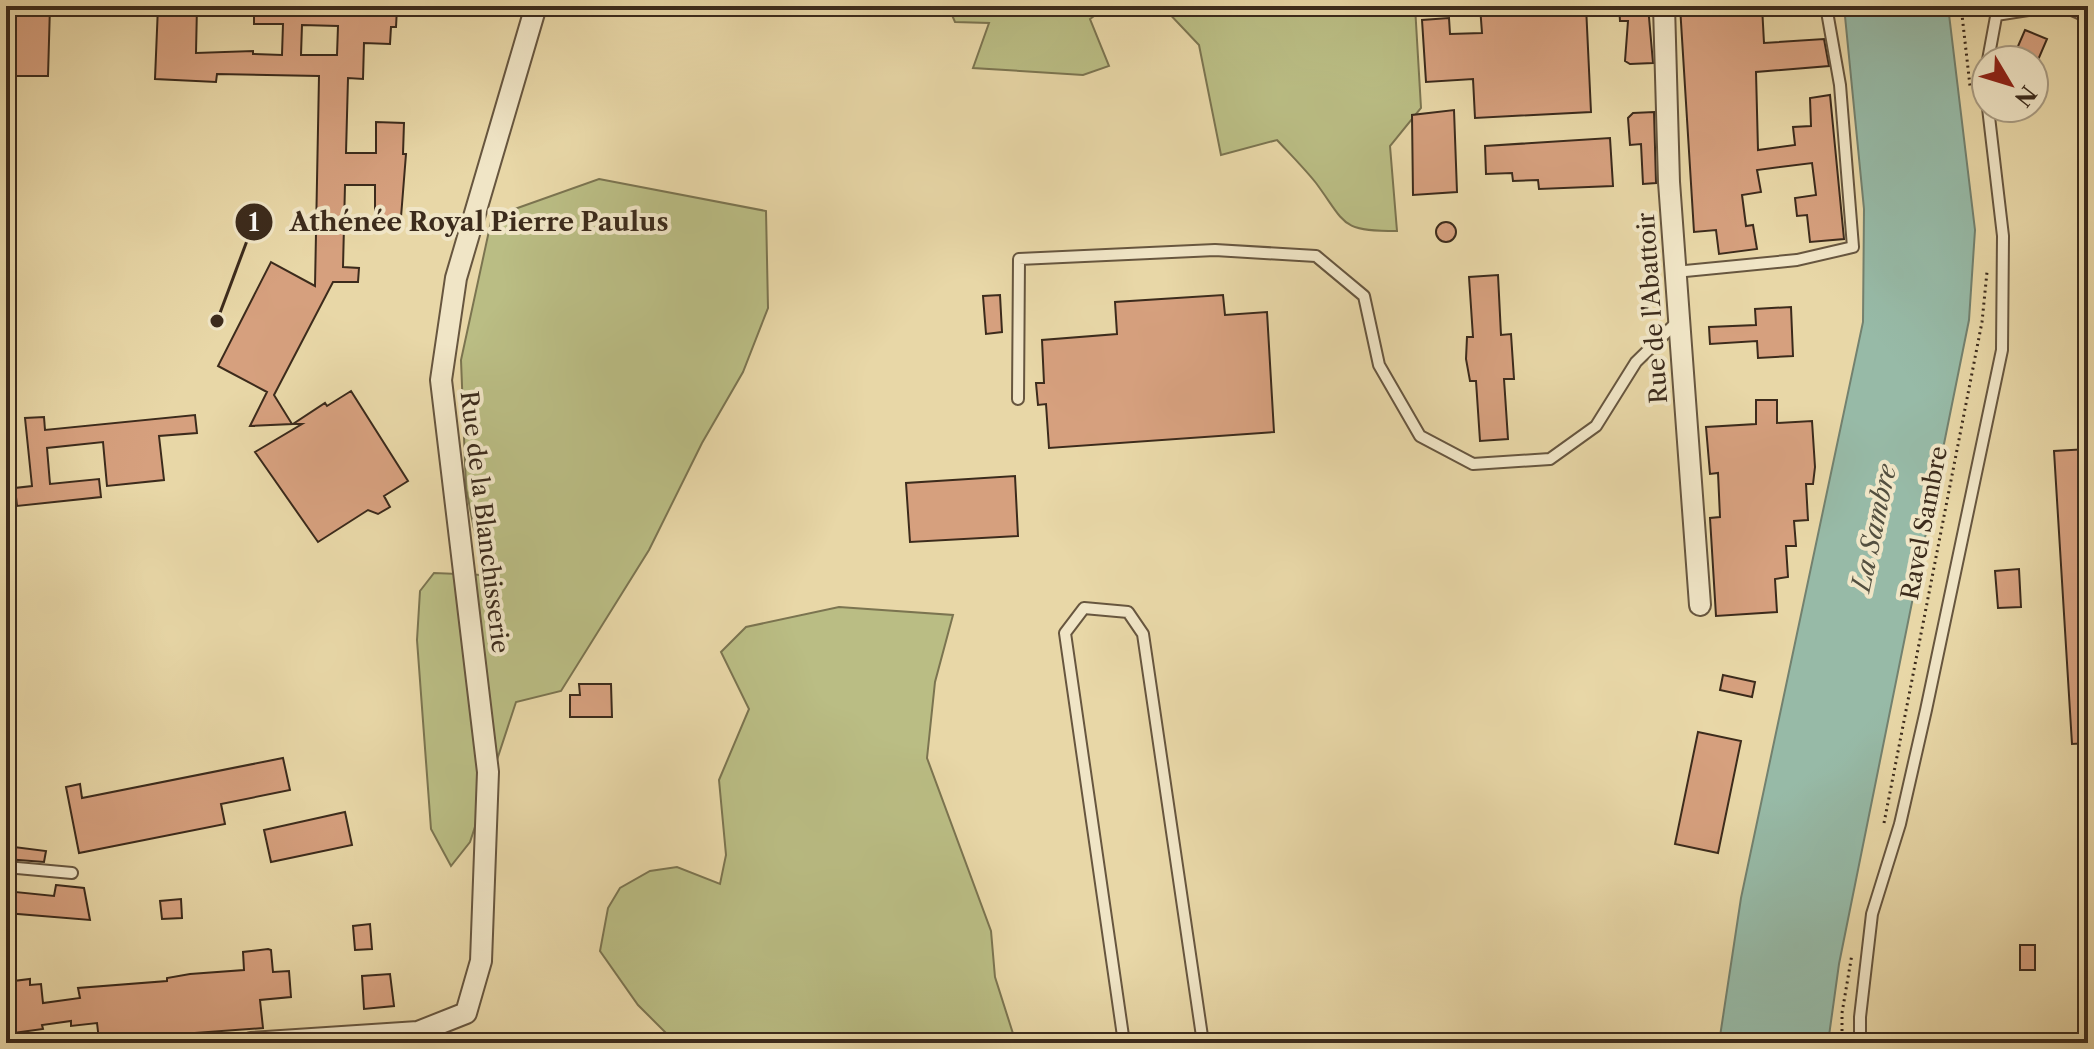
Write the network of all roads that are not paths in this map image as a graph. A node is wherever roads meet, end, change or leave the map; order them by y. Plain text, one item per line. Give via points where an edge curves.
1 (536, 6) edge
2 (1664, 6) edge
3 (1826, 6) edge
4 (2054, 6) edge
5 (2063, 6) edge
6 (1997, 10) edge
7 (2088, 17) edge
8 (1991, 44) edge
9 (1990, 124) edge
10 (1675, 272) junction
11 (1679, 320) junction
12 (1018, 399) dead end
13 (1700, 605) dead end
14 (6, 867) edge
15 (72, 873) dead end
16 (251, 1043) edge
17 (1124, 1043) edge
18 (1203, 1043) edge
19 (1860, 1043) edge

1 - 16 street, Rue de la Blanchisserie via 456,278 441,380 488,772 481,961 466,1013 418,1032
2 - 10 street, Rue de l'Abattoir
3 - 10 lane via 1840,85 1853,247 1797,260
4 - 6 lane
5 - 7 lane
6 - 8 lane
9 - 19 lane via 2003,236 2002,350 1900,824 1872,914
10 - 11 street, Rue de l'Abattoir
11 - 12 lane via 1636,362 1596,426 1550,459 1473,464 1420,436 1379,365 1364,296 1316,256 1215,250 1019,259
11 - 13 street, Rue de l'Abattoir
14 - 15 lane
17 - 18 lane via 1065,633 1084,608 1128,612 1143,634

